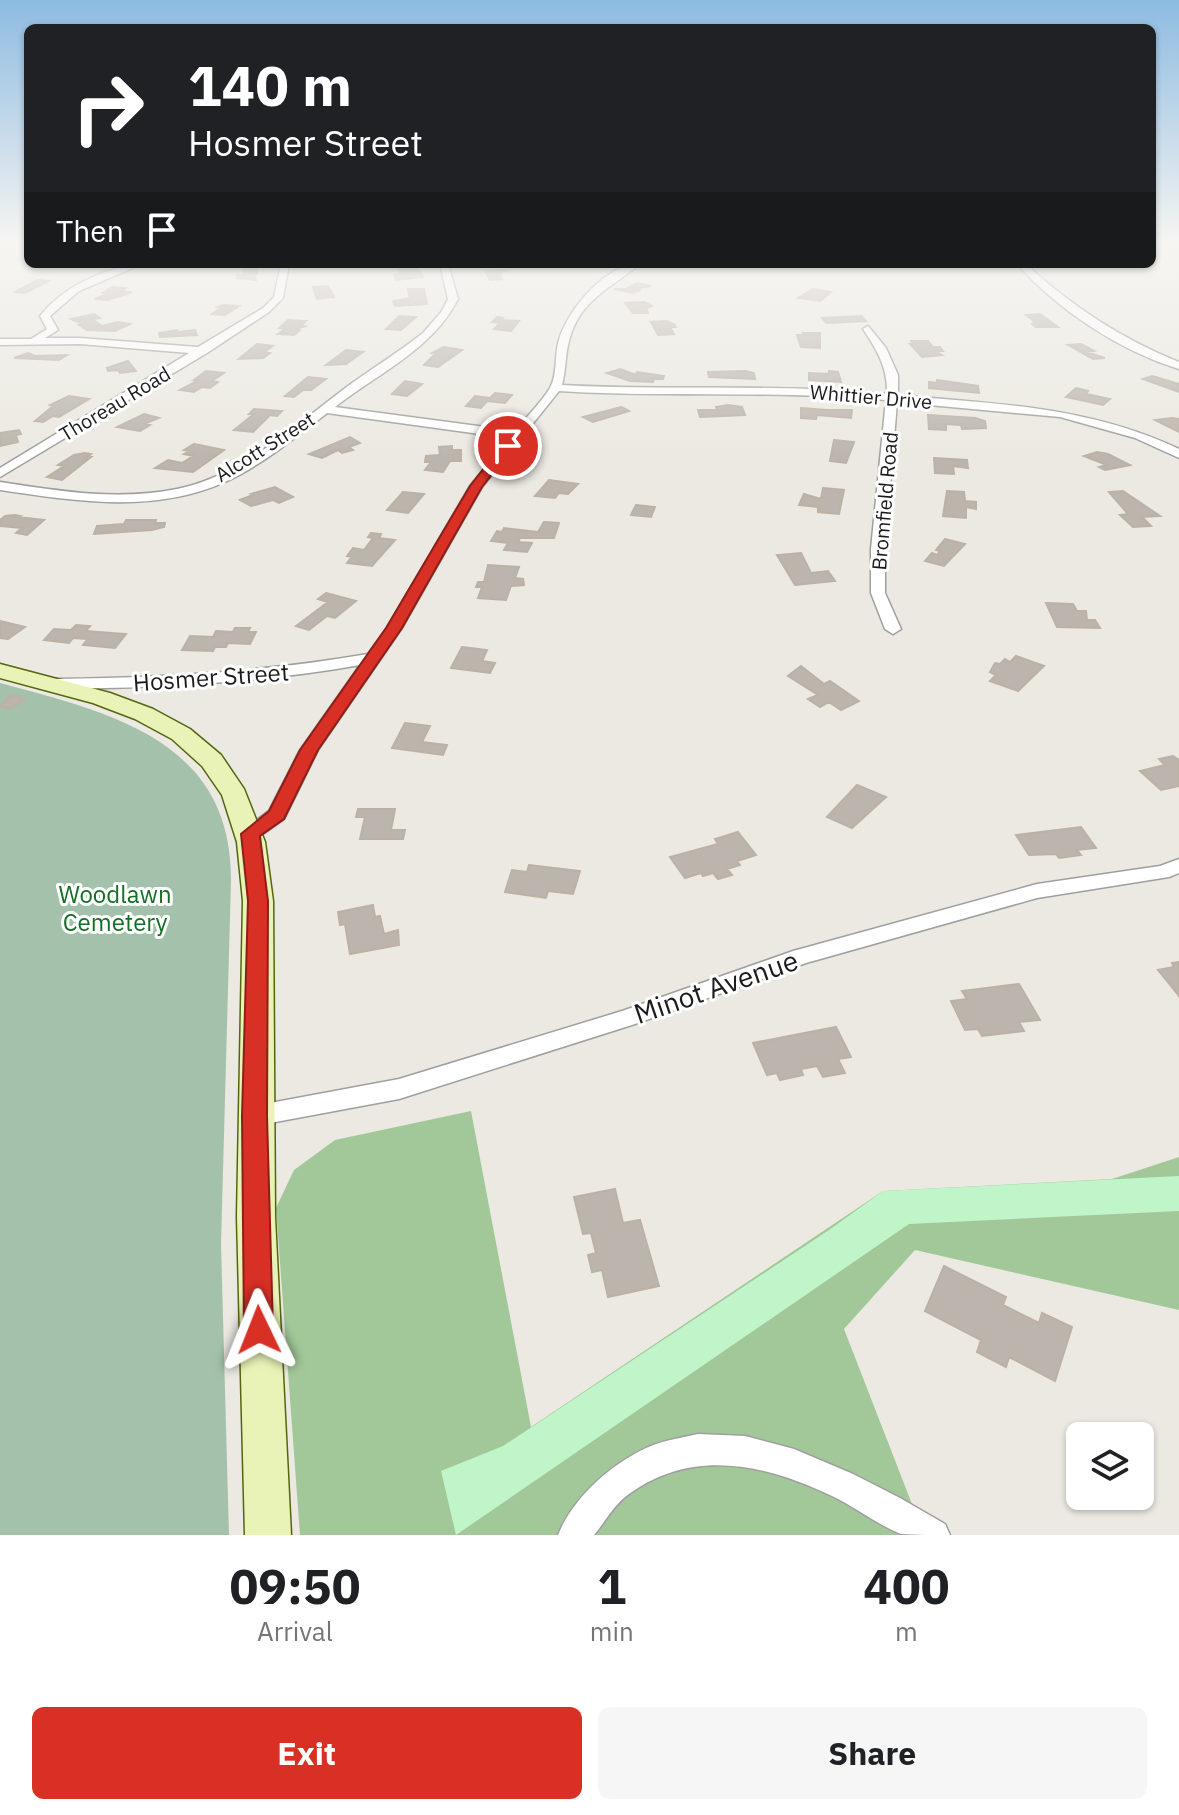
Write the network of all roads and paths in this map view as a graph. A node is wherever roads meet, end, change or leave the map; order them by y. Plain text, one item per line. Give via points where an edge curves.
1 (46, 315) edge
2 (259, 315) edge
3 (443, 315) edge
4 (575, 315) edge
5 (1082, 315) edge
6 (868, 329) dead end
7 (35, 340) junction
8 (0, 342) edge
9 (203, 351) junction
10 (1179, 366) edge
11 (556, 388) junction
12 (894, 397) junction
13 (337, 399) junction
14 (325, 409) junction
15 (521, 430) junction
16 (1179, 454) edge
17 (0, 473) edge
18 (0, 486) edge
19 (893, 629) dead end
20 (373, 658) junction
21 (0, 671) edge
22 (47, 684) junction
23 (250, 834) junction
24 (1179, 866) edge
25 (254, 1116) junction
26 (268, 1535) edge
27 (574, 1535) edge
28 (934, 1535) edge

1 - 7 street via 53,330
2 - 9 street, Thoreau Road
3 - 13 street, Alcott Street via 429,332
4 - 11 street via 564,339
5 - 10 street via 1102,330
6 - 12 street, Bromfield Road via 888,361
7 - 8 street
7 - 9 street
9 - 17 street, Thoreau Road
11 - 12 street, Whittier Drive via 644,393 823,391
11 - 15 street
12 - 16 street, Whittier Drive via 1061,414 1139,435
12 - 19 street, Bromfield Road via 878,549 878,593
13 - 14 street, Alcott Street
13 - 15 street
14 - 15 street
14 - 18 street, Alcott Street via 258,456 200,487 142,498
15 - 20 street via 476,486
20 - 22 street, Hosmer Street via 291,673 198,681
20 - 23 street via 309,750 277,815
21 - 22 street
22 - 23 street via 143,714 201,747 239,799
23 - 25 street via 258,901
24 - 25 street, Minot Avenue via 1037,891 801,957 399,1089
25 - 26 street
27 - 28 street via 619,1483 649,1462 690,1450 743,1449 779,1457 858,1490

